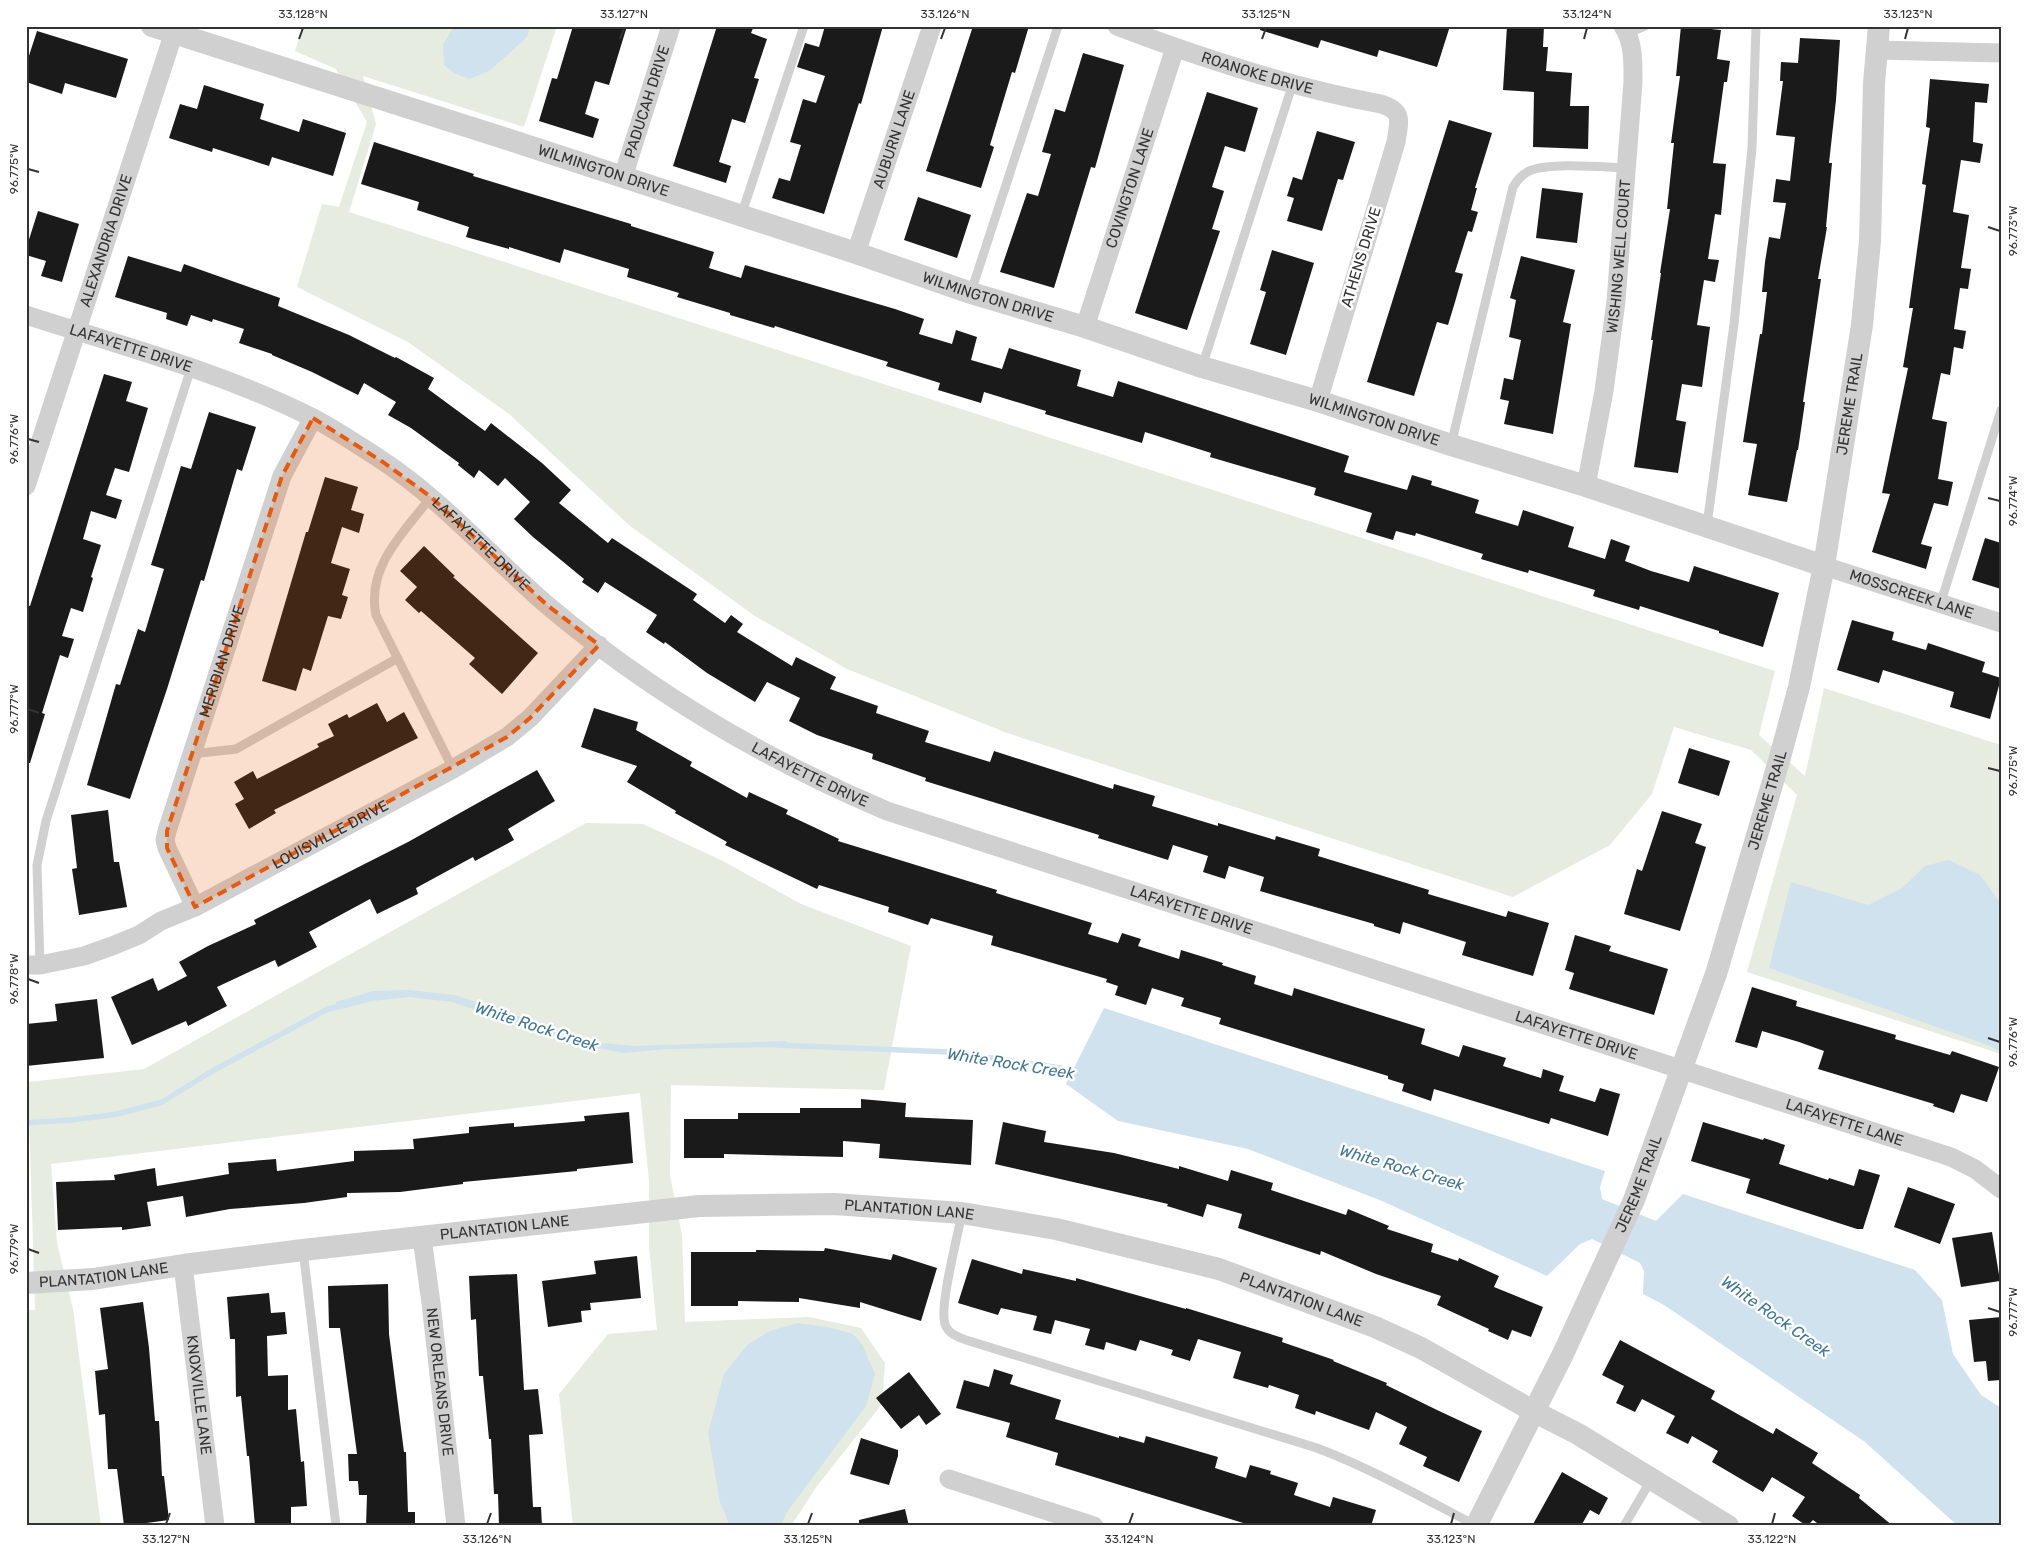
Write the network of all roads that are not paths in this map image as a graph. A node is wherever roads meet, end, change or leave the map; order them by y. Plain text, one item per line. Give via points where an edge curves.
1 (152, 26) edge
2 (670, 26) edge
3 (804, 26) edge
4 (932, 26) edge
5 (1058, 26) edge
6 (1117, 26) edge
7 (1756, 26) edge
8 (1879, 26) edge
9 (1632, 29) edge
10 (175, 30) edge
11 (1175, 48) junction
12 (1876, 50) junction
13 (2001, 53) edge
14 (1293, 83) junction
15 (1397, 112) joint
16 (1626, 168) junction
17 (623, 177) junction
18 (741, 216) junction
19 (856, 252) junction
20 (971, 293) junction
21 (26, 315) edge
22 (1085, 327) junction
23 (76, 332) junction
24 (1202, 367) junction
25 (191, 368) junction
26 (1318, 401) junction
27 (2001, 410) edge
28 (313, 418) junction
29 (1451, 445) junction
30 (26, 486) edge
31 (1586, 486) junction
32 (431, 497) junction
33 (1706, 526) junction
34 (1824, 566) junction
35 (1940, 605) junction
36 (2001, 623) edge
37 (599, 645) junction
38 (398, 658) junction
39 (192, 754) junction
40 (453, 768) junction
41 (195, 907) junction
42 (33, 965) edge
43 (1682, 1070) junction
44 (2001, 1189) edge
45 (962, 1213) junction
46 (422, 1238) junction
47 (303, 1250) junction
48 (183, 1265) junction
49 (26, 1283) edge
50 (1535, 1412) junction
51 (1652, 1478) junction
52 (949, 1479) dead end
53 (215, 1526) edge
54 (336, 1526) edge
55 (456, 1526) edge
56 (1094, 1526) edge
57 (1476, 1526) edge
58 (1624, 1526) edge
59 (1728, 1526) edge

1 - 10 street, WILMINGTON DRIVE
2 - 17 street, PADUCAH DRIVE
3 - 18 lane
4 - 19 street, AUBURN LANE
5 - 20 lane
6 - 11 street, ROANOKE DRIVE
7 - 33 lane via 1752,148 1737,295
8 - 12 street, JEREME TRAIL
9 - 16 street, WISHING WELL COURT via 1633,82
10 - 17 street, WILMINGTON DRIVE
10 - 23 street, ALEXANDRIA DRIVE
11 - 14 street, ROANOKE DRIVE
11 - 22 street, COVINGTON LANE
12 - 13 street
12 - 34 street, JEREME TRAIL via 1870,241 1862,325
14 - 15 street, ROANOKE DRIVE via 1381,104
14 - 24 lane
15 - 26 street, ATHENS DRIVE via 1396,142
16 - 29 lane via 1550,167 1530,170 1520,176 1513,187
16 - 31 street, WISHING WELL COURT via 1616,301 1604,391
17 - 18 street, WILMINGTON DRIVE
18 - 19 street, WILMINGTON DRIVE
19 - 20 street, WILMINGTON DRIVE
20 - 22 street, WILMINGTON DRIVE
21 - 23 street, LAFAYETTE DRIVE
22 - 24 street, WILMINGTON DRIVE
23 - 25 street, LAFAYETTE DRIVE
23 - 30 street, ALEXANDRIA DRIVE
24 - 26 street, WILMINGTON DRIVE
25 - 28 street, LAFAYETTE DRIVE
25 - 42 lane via 46,821 37,865
26 - 29 street, WILMINGTON DRIVE
27 - 35 lane
28 - 32 street, LAFAYETTE DRIVE via 384,462
28 - 39 street, MERIDIAN DRIVE via 282,476
29 - 31 street, WILMINGTON DRIVE
31 - 33 street, WILMINGTON DRIVE
32 - 37 street, LAFAYETTE DRIVE via 547,605
32 - 38 lane via 384,559 375,582 376,615
33 - 34 street, WILMINGTON DRIVE
34 - 35 street, MOSSCREEK LANE
34 - 43 street, JEREME TRAIL via 1779,761 1716,974
35 - 36 street, MOSSCREEK LANE
37 - 40 street, LOUISVILLE DRIVE via 530,718 507,737
37 - 43 street, LAFAYETTE DRIVE via 670,696 744,742 822,783 887,811
38 - 39 lane via 236,749
38 - 40 lane
39 - 41 street, MERIDIAN DRIVE via 165,840
40 - 41 street, LOUISVILLE DRIVE
41 - 42 street, LOUISVILLE DRIVE via 112,946 84,956
43 - 44 street, LAFAYETTE LANE via 1952,1157 1975,1169
43 - 50 street, JEREME TRAIL via 1634,1200
45 - 46 street, PLANTATION LANE via 834,1204 699,1206
45 - 50 street, PLANTATION LANE via 1056,1229 1219,1269 1375,1326
45 - 57 lane via 944,1306 945,1324 951,1333 1317,1448 1352,1461
46 - 47 street, PLANTATION LANE
46 - 55 street, NEW ORLEANS DRIVE
47 - 48 street, PLANTATION LANE
47 - 54 lane
48 - 49 street, PLANTATION LANE via 93,1280
48 - 53 street, KNOXVILLE LANE
50 - 51 street, PLANTATION LANE
50 - 57 street, JEREME TRAIL
51 - 58 lane
51 - 59 street, PLANTATION LANE
52 - 56 street

